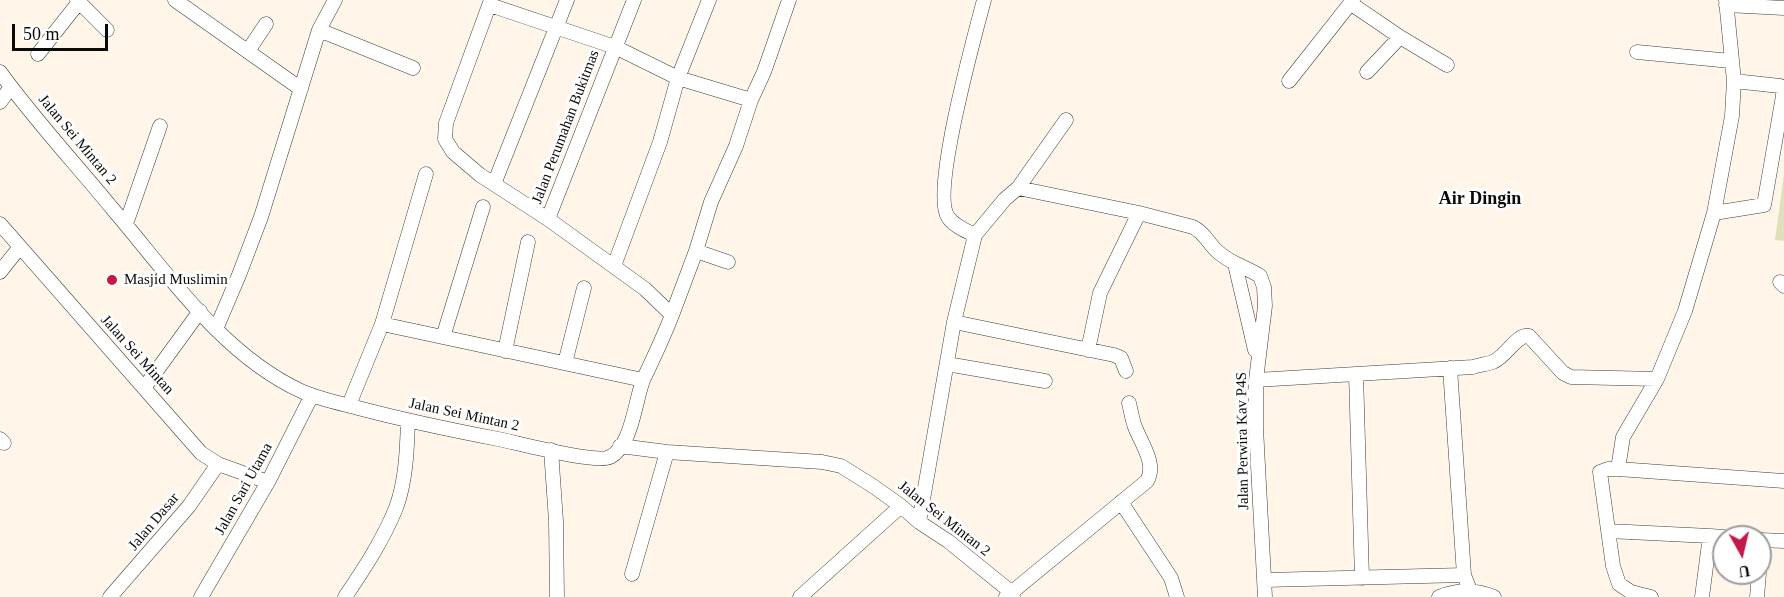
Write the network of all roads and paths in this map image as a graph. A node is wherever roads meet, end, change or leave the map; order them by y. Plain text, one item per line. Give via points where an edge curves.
1 (175, 0) edge
2 (335, 0) edge
3 (567, 0) edge
4 (634, 0) edge
5 (709, 0) edge
6 (789, 0) edge
7 (984, 0) edge
8 (78, 1) edge
9 (491, 2) edge
10 (1351, 2) edge
11 (1726, 2) edge
12 (1784, 8) edge
13 (266, 24) dead end
14 (557, 28) junction
15 (107, 30) dead end
16 (319, 30) junction
17 (1400, 37) junction
18 (615, 47) junction
19 (248, 51) junction
20 (1637, 52) dead end
21 (38, 54) dead end
22 (1731, 61) junction
23 (1447, 64) dead end
24 (413, 68) dead end
25 (0, 72) edge
26 (1367, 72) dead end
27 (678, 78) junction
28 (1289, 81) dead end
29 (1734, 81) junction
30 (11, 87) junction
31 (301, 89) junction
32 (751, 100) junction
33 (0, 102) edge
34 (1066, 120) dead end
35 (160, 126) dead end
36 (426, 174) dead end
37 (494, 184) junction
38 (1018, 188) junction
39 (483, 207) dead end
40 (1139, 213) junction
41 (1714, 213) junction
42 (548, 219) junction
43 (0, 224) edge
44 (126, 224) junction
45 (975, 235) junction
46 (528, 242) dead end
47 (19, 248) junction
48 (696, 251) junction
49 (728, 262) dead end
50 (1236, 264) junction
51 (614, 266) junction
52 (0, 272) edge
53 (584, 288) dead end
54 (200, 311) junction
55 (672, 315) junction
56 (954, 322) junction
57 (382, 324) junction
58 (216, 329) junction
59 (443, 337) junction
60 (1088, 350) junction
61 (505, 351) junction
62 (1258, 362) junction
63 (564, 363) junction
64 (947, 364) junction
65 (1450, 368) junction
66 (1126, 371) dead end
67 (1356, 374) junction
68 (1657, 379) junction
69 (643, 380) junction
70 (1256, 380) junction
71 (1046, 381) dead end
72 (144, 388) junction
73 (312, 395) junction
74 (1129, 403) dead end
75 (349, 405) junction
76 (408, 421) junction
77 (620, 446) junction
78 (551, 450) junction
79 (667, 452) junction
80 (218, 464) junction
81 (1618, 469) junction
82 (1784, 481) edge
83 (268, 482) junction
84 (1121, 502) junction
85 (902, 506) junction
86 (919, 522) junction
87 (1608, 531) junction
88 (1712, 537) edge
89 (1712, 556) edge
90 (632, 574) dead end
91 (1464, 574) junction
92 (1362, 578) junction
93 (1265, 580) junction
94 (1470, 590) junction
95 (1010, 596) edge
96 (110, 597) edge
97 (201, 597) edge
98 (345, 597) edge
99 (557, 597) edge
100 (800, 597) edge
101 (1177, 597) edge
102 (1265, 597) edge
103 (1439, 597) edge
104 (1494, 597) edge
105 (1651, 597) edge
106 (1701, 597) edge

1 - 19 street
2 - 16 street
3 - 14 street
4 - 18 street, Jalan Perumahan Bukitmas
5 - 27 street
6 - 32 street
7 - 45 street via 958,104 944,190 948,218
8 - 15 street
8 - 21 street
9 - 14 street, Jalan Perumahan Bukitmas
9 - 37 street, Jalan Perumahan Bukitmas via 446,123 445,139 453,152
10 - 17 street
10 - 28 street
11 - 12 street
11 - 22 street
13 - 19 street
14 - 18 street, Jalan Perumahan Bukitmas
14 - 37 street
16 - 24 street
16 - 31 street
17 - 23 street
17 - 26 street
18 - 27 street, Jalan Perumahan Bukitmas
18 - 42 street, Jalan Perumahan Bukitmas
19 - 31 street
20 - 22 street
22 - 29 street
25 - 30 street, Jalan Sei Mintan 2
27 - 32 street, Jalan Perumahan Bukitmas
27 - 51 street via 660,142
29 - 41 street via 1732,116
29 - 41 street via 1780,86 1783,96 1764,205
30 - 33 street
30 - 44 street, Jalan Sei Mintan 2
31 - 58 street via 261,216
32 - 48 street
34 - 38 street
35 - 44 street
36 - 57 street
37 - 42 street, Jalan Perumahan Bukitmas
38 - 40 street, Jalan Perwira Kav P4S
38 - 45 street
39 - 59 street
40 - 50 street, Jalan Perwira Kav P4S via 1201,231 1218,252
40 - 60 street via 1100,293
41 - 68 street via 1685,311
42 - 51 street, Jalan Perumahan Bukitmas
43 - 47 street, Jalan Sei Mintan
44 - 54 street, Jalan Sei Mintan 2
45 - 56 street
46 - 61 street
47 - 52 street
47 - 72 street, Jalan Sei Mintan
48 - 49 street
48 - 55 street
50 - 62 street
50 - 62 street, Jalan Perwira Kav P4S via 1260,276 1264,287
51 - 55 street, Jalan Perumahan Bukitmas
53 - 63 street
54 - 58 street, Jalan Sei Mintan 2
54 - 72 street
55 - 69 street
56 - 60 street
56 - 64 street
57 - 59 street
57 - 75 street
58 - 73 street, Jalan Sei Mintan 2 via 274,377
59 - 61 street
60 - 66 street via 1114,354 1121,358
61 - 63 street
62 - 70 street, Jalan Perwira Kav P4S
63 - 69 street
64 - 71 street
64 - 86 street
65 - 67 street
65 - 68 street via 1492,362 1524,335 1571,377
65 - 91 street
67 - 70 street
67 - 92 street
68 - 81 street via 1623,437
69 - 77 street via 633,419
70 - 93 street, Jalan Perwira Kav P4S
72 - 80 street, Jalan Sei Mintan via 201,453
73 - 75 street, Jalan Sei Mintan 2
73 - 83 street, Jalan Sari Utama
74 - 84 street via 1151,475
75 - 76 street, Jalan Sei Mintan 2
76 - 78 street, Jalan Sei Mintan 2
76 - 98 street via 403,480 396,507
77 - 78 street, Jalan Sei Mintan 2 via 611,456 598,459
77 - 79 street, Jalan Sei Mintan 2
78 - 99 street
79 - 85 street, Jalan Sei Mintan 2 via 841,466
79 - 90 street
80 - 83 street, Jalan Sei Mintan
80 - 96 street, Jalan Dasar via 189,506
81 - 82 street
81 - 87 street via 1600,472
83 - 97 street, Jalan Sari Utama
84 - 95 street
84 - 101 street via 1171,578
85 - 86 street, Jalan Sei Mintan 2
85 - 100 street
86 - 95 street, Jalan Sei Mintan 2
87 - 88 street
87 - 105 street via 1619,584
89 - 106 street
91 - 92 street
91 - 94 street
92 - 93 street
93 - 102 street, Jalan Perwira Kav P4S
94 - 103 street
94 - 104 street

